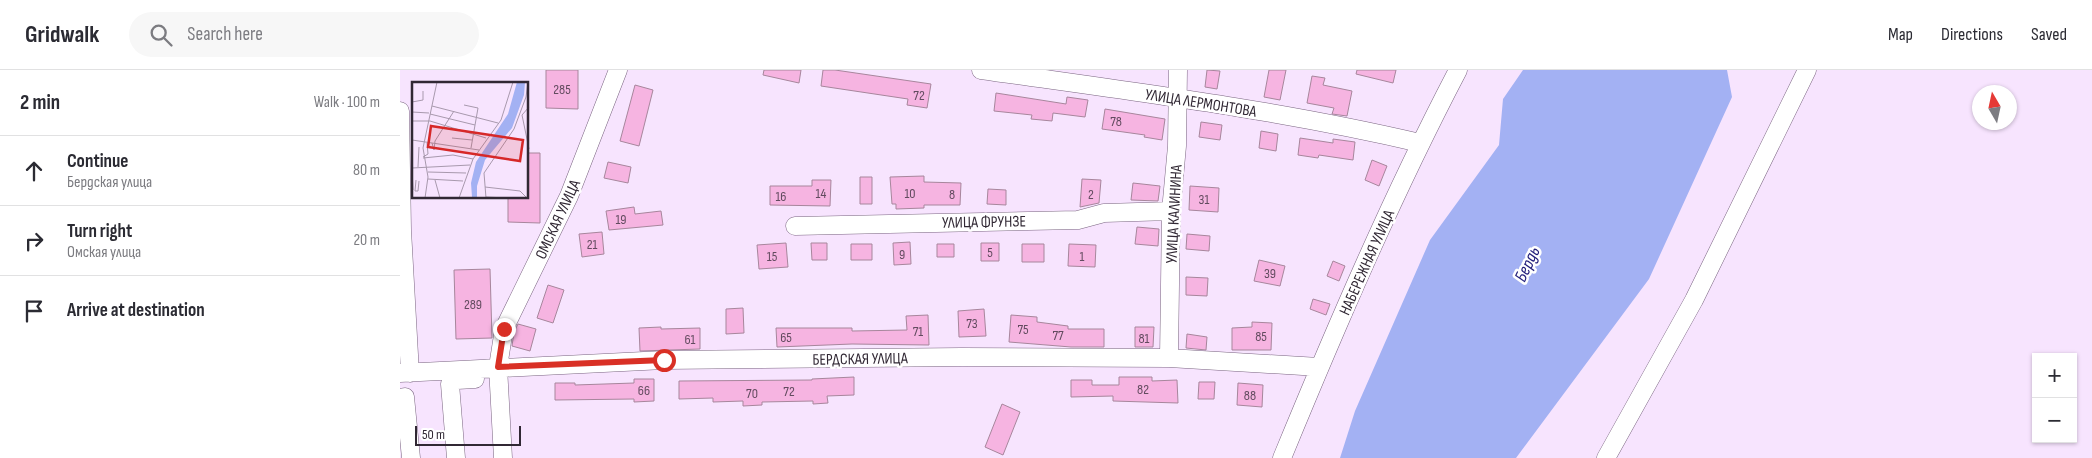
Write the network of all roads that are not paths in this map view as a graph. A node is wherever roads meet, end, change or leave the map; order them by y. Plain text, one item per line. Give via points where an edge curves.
1 (618, 70) edge
2 (981, 70) edge
3 (1178, 70) edge
4 (1458, 70) edge
5 (1807, 70) edge
6 (1177, 98) junction
7 (400, 111) edge
8 (1420, 143) junction
9 (1171, 211) junction
10 (796, 226) dead end
11 (401, 230) edge
12 (1169, 358) junction
13 (1319, 368) junction
14 (405, 373) edge
15 (498, 373) junction
16 (400, 398) edge
17 (411, 458) edge
18 (456, 458) edge
19 (503, 458) edge
20 (1282, 458) edge
21 (1606, 458) edge

1 - 15 street, ОМСКАЯ УЛИЦА via 569,196 504,329
2 - 6 street, УЛИЦА ЛЕРМОНТОВА
3 - 6 street, УЛИЦА КАЛИНИНА
4 - 8 street, НАБЕРЕЖНАЯ УЛИЦА
5 - 21 street via 1694,300
6 - 8 street, УЛИЦА ЛЕРМОНТОВА
6 - 9 street, УЛИЦА КАЛИНИНА via 1178,146
7 - 11 street
8 - 13 street, НАБЕРЕЖНАЯ УЛИЦА
9 - 10 street, УЛИЦА ФРУНЗЕ via 1104,213 1078,220
9 - 12 street, УЛИЦА КАЛИНИНА
11 - 14 street
12 - 13 street, БЕРДСКАЯ УЛИЦА
12 - 15 street, БЕРДСКАЯ УЛИЦА via 664,360
13 - 20 street, НАБЕРЕЖНАЯ УЛИЦА
14 - 15 street, БЕРДСКАЯ УЛИЦА
15 - 18 street via 450,384
15 - 19 street, ОМСКАЯ УЛИЦА
16 - 17 street via 405,398

